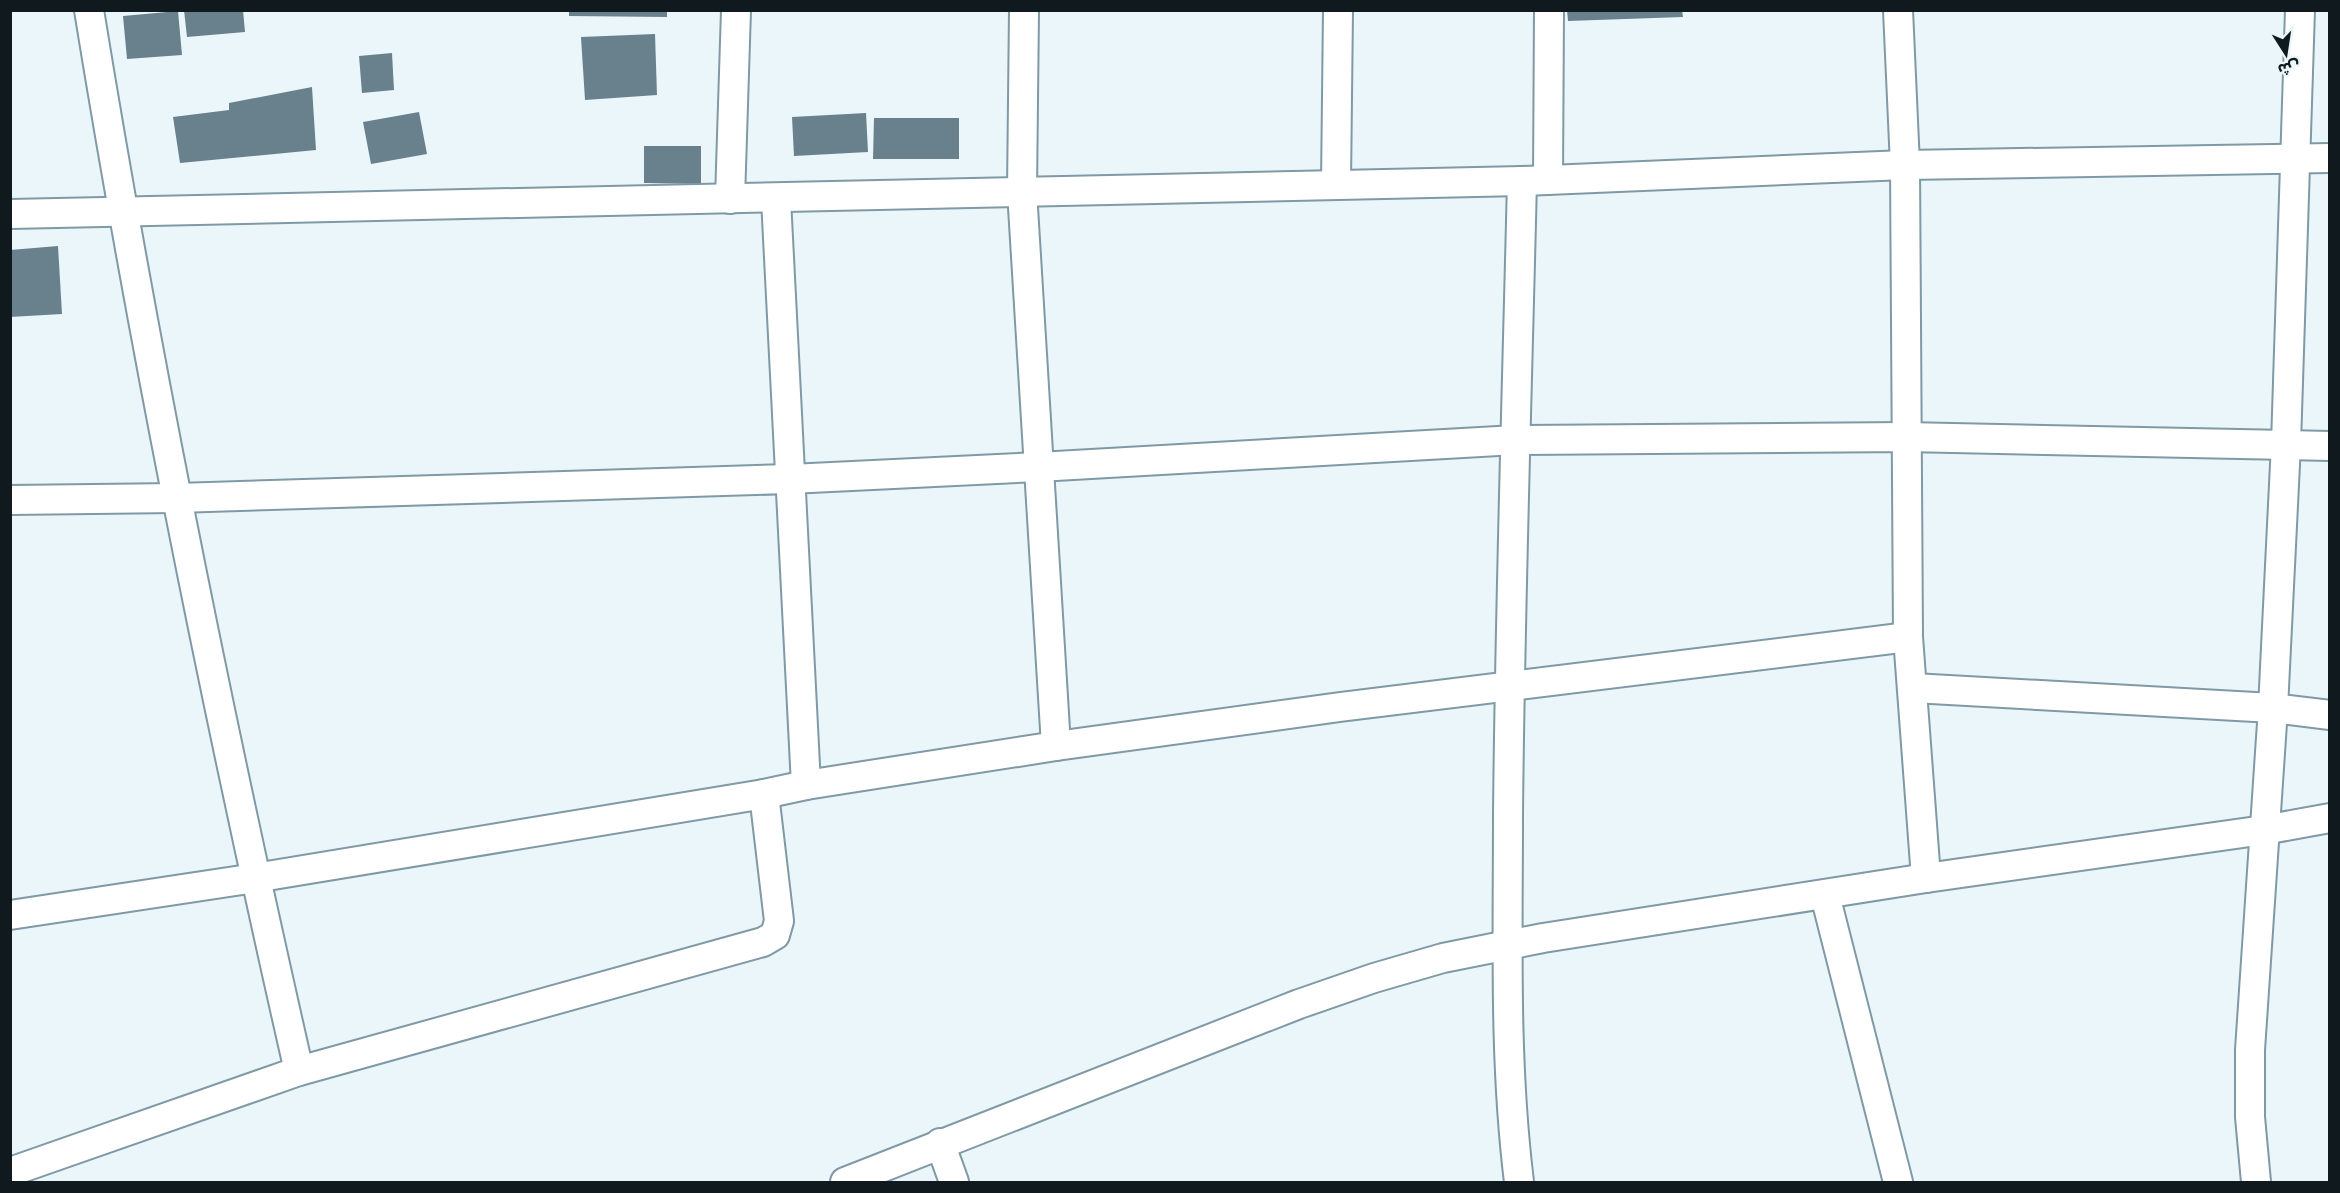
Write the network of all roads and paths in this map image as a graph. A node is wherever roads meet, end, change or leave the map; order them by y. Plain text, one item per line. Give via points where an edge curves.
1 (89, 10) edge
2 (736, 10) edge
3 (1024, 10) edge
4 (1338, 10) edge
5 (1549, 10) edge
6 (1898, 10) edge
7 (2300, 10) edge
8 (2296, 158) junction
9 (2330, 158) edge
10 (1905, 165) junction
11 (1535, 180) junction
12 (1336, 184) junction
13 (1022, 191) junction
14 (730, 199) junction
15 (776, 199) junction
16 (122, 212) junction
17 (10, 214) edge
18 (1906, 436) junction
19 (1516, 440) junction
20 (2286, 444) junction
21 (2330, 446) edge
22 (1038, 468) junction
23 (790, 478) junction
24 (177, 498) junction
25 (10, 500) edge
26 (1908, 637) junction
27 (1509, 687) junction
28 (1913, 688) junction
29 (2273, 708) junction
30 (2330, 715) edge
31 (1056, 746) junction
32 (806, 785) junction
33 (764, 794) junction
34 (2330, 818) edge
35 (2264, 830) junction
36 (255, 878) junction
37 (1926, 878) junction
38 (1825, 895) junction
39 (10, 915) edge
40 (1508, 946) junction
41 (299, 1071) junction
42 (940, 1143) junction
43 (10, 1172) edge
44 (845, 1182) edge
45 (954, 1182) edge
46 (1519, 1182) edge
47 (1898, 1182) edge
48 (2256, 1182) edge

1 - 16 street
2 - 14 street
3 - 13 street
4 - 12 street
5 - 11 street
6 - 10 street
7 - 8 street
8 - 9 street
8 - 10 street
8 - 20 street
10 - 11 street
10 - 18 street
11 - 12 street
11 - 19 street
12 - 13 street
13 - 15 street
13 - 22 street
14 - 15 street
14 - 16 street
15 - 23 street
16 - 17 street
16 - 24 street
18 - 19 street
18 - 20 street
18 - 26 street
19 - 22 street
19 - 27 street
20 - 21 street
20 - 29 street
22 - 23 street
22 - 31 street
23 - 24 street
23 - 32 street
24 - 25 street
24 - 36 street
26 - 27 street
26 - 28 street
27 - 31 street
27 - 40 street
28 - 29 street
28 - 37 street
29 - 30 street
29 - 35 street
31 - 32 street
32 - 33 street
33 - 36 street
33 - 41 street via 779,921 775,935 763,942
34 - 35 street
35 - 37 street
35 - 48 street via 2250,1050 2250,1117
36 - 39 street
36 - 41 street
37 - 38 street
38 - 40 street
38 - 47 street
40 - 42 street via 1443,958 1299,1004
40 - 46 street via 1513,1132
41 - 43 street
42 - 44 street
42 - 45 street

